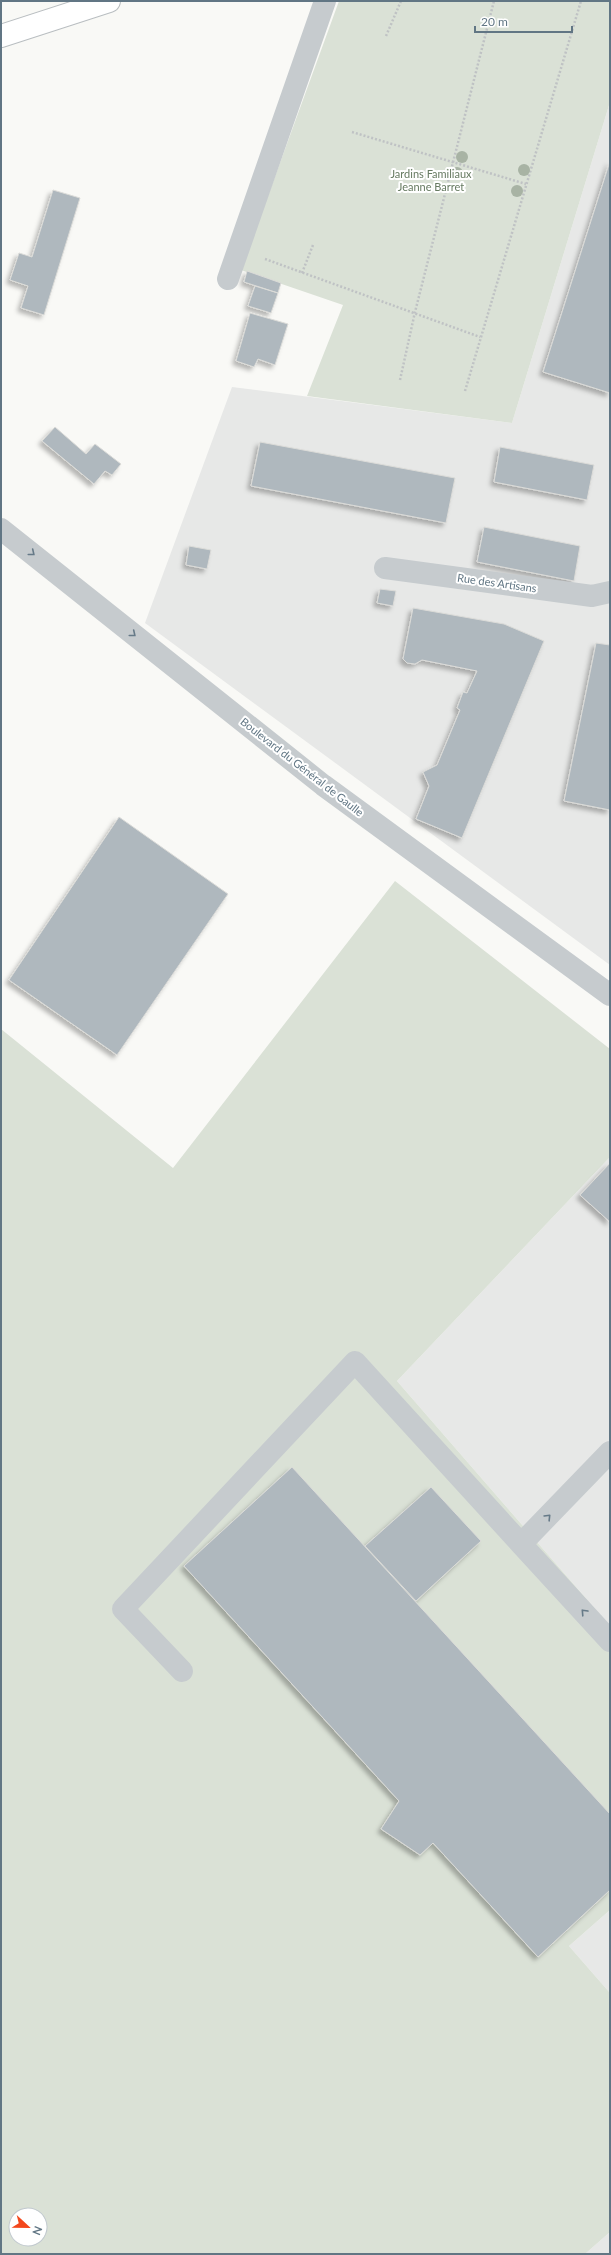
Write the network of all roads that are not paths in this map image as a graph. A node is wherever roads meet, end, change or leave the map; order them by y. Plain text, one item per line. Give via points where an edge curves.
1 (109, 1) edge
2 (326, 12) edge
3 (1, 36) edge
4 (228, 279) dead end
5 (1, 529) edge
6 (385, 568) dead end
7 (610, 592) edge
8 (610, 994) edge
9 (610, 1452) edge
10 (521, 1544) junction
11 (610, 1641) edge
12 (182, 1671) dead end

1 - 3 main road
2 - 4 street
5 -> 8 street, Boulevard du Général de Gaulle via 323,785
6 - 7 street, Rue des Artisans via 592,596
10 -> 9 street
11 -> 10 street
10 - 12 street via 355,1362 123,1609

